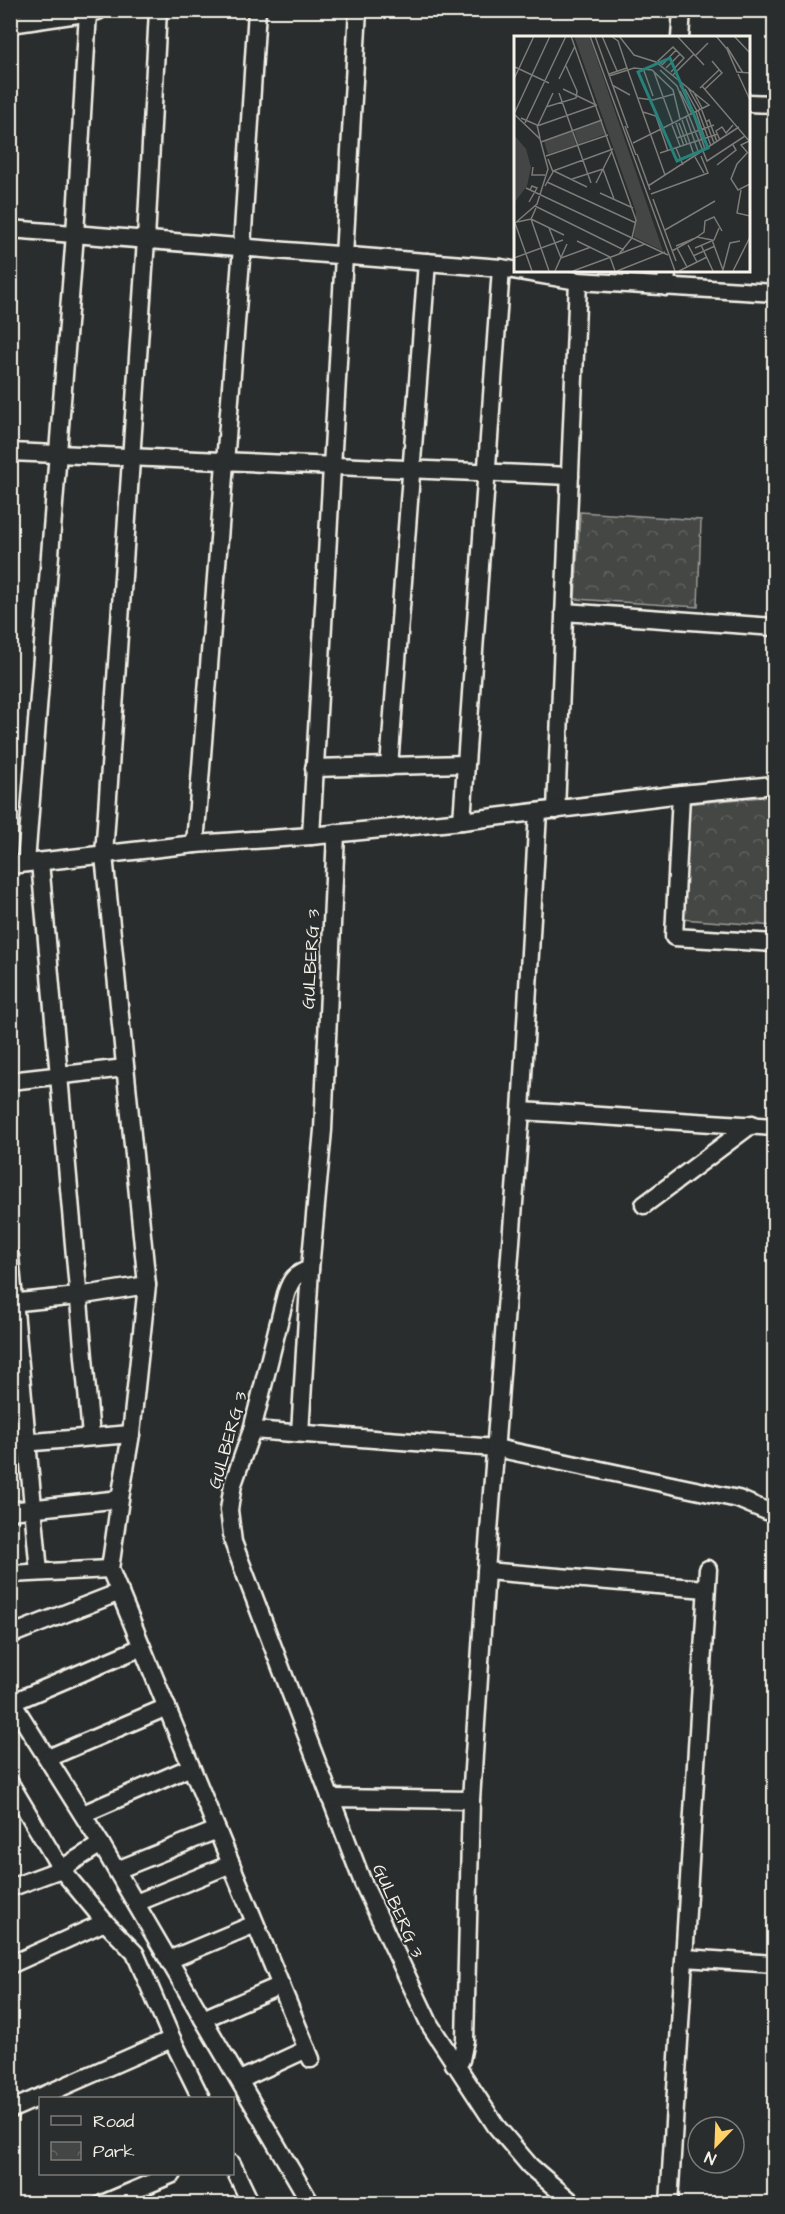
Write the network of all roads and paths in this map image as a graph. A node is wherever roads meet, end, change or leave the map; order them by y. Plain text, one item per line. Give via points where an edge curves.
1 (158, 10) edge
2 (257, 10) edge
3 (358, 10) edge
4 (682, 10) edge
5 (93, 11) edge
6 (11, 24) edge
7 (680, 36) edge
8 (749, 103) edge
9 (774, 104) edge
10 (10, 229) edge
11 (75, 234) junction
12 (146, 240) junction
13 (242, 247) junction
14 (344, 256) junction
15 (427, 262) junction
16 (501, 268) junction
17 (514, 270) edge
18 (525, 272) edge
19 (666, 278) edge
20 (578, 281) junction
21 (774, 293) edge
22 (10, 452) edge
23 (58, 454) junction
24 (132, 457) junction
25 (225, 461) junction
26 (332, 466) junction
27 (411, 469) junction
28 (486, 473) junction
29 (570, 476) junction
30 (564, 612) junction
31 (774, 627) edge
32 (465, 764) junction
33 (388, 767) junction
34 (314, 768) junction
35 (774, 785) edge
36 (681, 794) junction
37 (556, 810) junction
38 (538, 812) junction
39 (462, 821) junction
40 (336, 833) junction
41 (311, 836) junction
42 (195, 844) junction
43 (104, 855) junction
44 (26, 863) edge
45 (774, 943) edge
46 (125, 1068) junction
47 (59, 1075) junction
48 (10, 1081) edge
49 (520, 1111) junction
50 (752, 1124) junction
51 (774, 1127) edge
52 (644, 1205) dead end
53 (10, 1256) edge
54 (310, 1269) junction
55 (147, 1286) junction
56 (78, 1296) junction
57 (13, 1303) edge
58 (252, 1430) junction
59 (300, 1433) junction
60 (131, 1434) junction
61 (91, 1436) junction
62 (19, 1444) edge
63 (496, 1448) junction
64 (120, 1499) junction
65 (33, 1509) junction
66 (10, 1511) edge
67 (774, 1514) edge
68 (110, 1569) junction
69 (708, 1569) dead end
70 (486, 1571) junction
71 (39, 1572) junction
72 (10, 1574) edge
73 (706, 1589) junction
74 (120, 1592) junction
75 (10, 1635) edge
76 (142, 1647) junction
77 (11, 1701) edge
78 (167, 1707) junction
79 (48, 1758) junction
80 (191, 1767) junction
81 (10, 1783) edge
82 (330, 1798) junction
83 (471, 1800) junction
84 (83, 1814) junction
85 (217, 1830) junction
86 (102, 1844) junction
87 (231, 1864) junction
88 (61, 1869) junction
89 (117, 1870) junction
90 (10, 1888) edge
91 (136, 1903) junction
92 (105, 1922) junction
93 (255, 1924) junction
94 (685, 1958) junction
95 (169, 1960) junction
96 (774, 1964) edge
97 (10, 1965) edge
98 (280, 1985) junction
99 (203, 2019) junction
100 (172, 2039) junction
101 (454, 2064) junction
102 (240, 2080) junction
103 (39, 2097) edge
104 (40, 2097) edge
105 (201, 2097) edge
106 (10, 2110) edge
107 (234, 2168) edge
108 (171, 2175) edge
109 (102, 2204) edge
110 (251, 2204) edge
111 (310, 2204) edge
112 (574, 2204) edge
113 (669, 2204) edge

1 - 12 street
2 - 13 street
3 - 14 street
4 - 7 street
5 - 6 street
5 - 11 street
8 - 9 street
10 - 11 street
11 - 12 street
11 - 23 street
12 - 13 street
12 - 24 street
13 - 14 street
13 - 25 street
14 - 15 street
14 - 26 street
15 - 16 street
15 - 27 street
16 - 17 street
16 - 28 street
18 - 20 street
19 - 20 street
19 - 21 street
20 - 29 street
22 - 23 street
23 - 24 street
23 - 44 street
24 - 25 street
24 - 43 street
25 - 26 street
25 - 42 street
26 - 27 street
26 - 34 street
27 - 28 street
27 - 33 street
28 - 29 street
28 - 32 street
29 - 30 street
30 - 31 street
30 - 37 street
32 - 33 street
32 - 39 street
33 - 34 street
34 - 41 street
35 - 36 street
36 - 37 street
36 - 45 street via 674,938
37 - 38 street
38 - 39 street
38 - 49 street
39 - 40 street
40 - 41 street
40 - 54 street, GULBERG 3 via 323,1130
41 - 42 street
42 - 43 street
43 - 44 street
43 - 46 street
44 - 47 street
46 - 47 street
46 - 55 street
47 - 48 street
47 - 56 street
49 - 50 street
49 - 63 street
50 - 51 street
50 - 52 street
53 - 57 street
54 - 58 street, GULBERG 3 via 297,1273 290,1282
54 - 59 street
55 - 56 street
55 - 60 street
56 - 57 street
56 - 61 street
57 - 62 street
58 - 59 street
58 - 82 street, GULBERG 3 via 233,1484 229,1510 233,1542
59 - 63 street
60 - 61 street
60 - 64 street
61 - 62 street
62 - 65 street
63 - 67 street via 738,1499
63 - 70 street
64 - 65 street
64 - 68 street
65 - 66 street
65 - 71 street
68 - 71 street
68 - 74 street
69 - 73 street
70 - 73 street
70 - 83 street
71 - 72 street
73 - 94 street
74 - 75 street
74 - 76 street
76 - 77 street
76 - 78 street
77 - 79 street
78 - 79 street
78 - 80 street
79 - 84 street
80 - 84 street
80 - 85 street
81 - 88 street
82 - 83 street
82 - 101 street, GULBERG 3 via 363,1883 423,2011
83 - 101 street via 465,2040 461,2060
84 - 86 street
85 - 87 street
85 - 89 street
86 - 88 street
86 - 89 street
87 - 91 street
87 - 93 street
88 - 90 street
88 - 92 street
89 - 91 street
91 - 95 street
92 - 97 street
92 - 100 street via 135,1953
93 - 95 street
93 - 98 street
94 - 96 street
94 - 113 street
95 - 99 street
98 - 99 street
98 - 102 street via 309,2054
99 - 102 street
100 - 104 street
100 - 105 street
101 - 112 street, GULBERG 3 via 496,2126 530,2166
102 - 111 street
103 - 106 street
107 - 110 street
108 - 109 street

